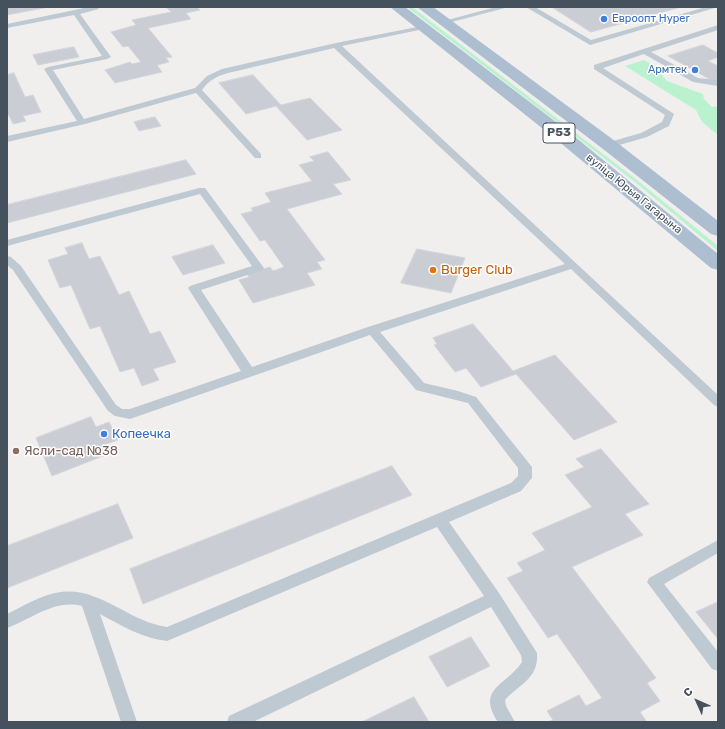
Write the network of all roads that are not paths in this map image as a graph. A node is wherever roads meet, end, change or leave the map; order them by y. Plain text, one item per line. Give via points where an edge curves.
1 (104, 7) edge
2 (397, 7) edge
3 (424, 7) edge
4 (505, 7) edge
5 (530, 7) edge
6 (714, 7) edge
7 (94, 8) edge
8 (76, 13) junction
9 (444, 22) junction
10 (7, 26) edge
11 (424, 27) junction
12 (718, 27) edge
13 (336, 45) junction
14 (644, 51) junction
15 (718, 83) edge
16 (198, 90) junction
17 (82, 122) junction
18 (7, 139) edge
19 (609, 145) junction
20 (258, 156) dead end
21 (718, 230) edge
22 (7, 243) edge
23 (7, 259) edge
24 (718, 264) edge
25 (573, 265) junction
26 (372, 330) junction
27 (249, 373) junction
28 (718, 402) edge
29 (440, 520) junction
30 (718, 546) edge
31 (494, 598) junction
32 (88, 600) junction
33 (7, 621) edge
34 (718, 664) edge
35 (129, 722) edge
36 (235, 722) edge
37 (507, 722) edge

1 - 7 lane
2 - 11 main road, вуліца Юрыя Гагарына / Р53
3 - 9 main road, вуліца Юрыя Гагарына / Р53
4 - 9 lane
5 - 6 lane via 590,43
7 - 8 lane
8 - 10 lane
8 - 17 lane via 107,57 48,70
9 - 19 main road, вуліца Юрыя Гагарына / Р53
11 - 13 lane
11 - 24 main road, вуліца Юрыя Гагарына / Р53 via 563,136
12 - 14 lane
13 - 16 lane via 212,75 202,82
13 - 25 lane
14 - 15 lane via 696,80
14 - 19 lane via 597,67 670,114 666,124 644,135
16 - 17 lane
16 - 20 lane
17 - 18 lane
19 - 21 main road, вуліца Юрыя Гагарына / Р53
22 - 27 lane via 202,190 260,268 194,288
23 - 27 lane via 17,268 112,408 119,413 130,414
25 - 26 lane
25 - 28 lane
26 - 27 lane
26 - 29 lane via 420,387 458,394 472,400 525,467 525,478 516,487
29 - 31 lane
29 - 32 lane via 167,634 154,634
30 - 34 lane via 654,582
31 - 36 lane
31 - 37 lane via 529,653 530,664 524,673 500,694 497,700 498,708
32 - 33 lane via 59,599
32 - 35 lane

